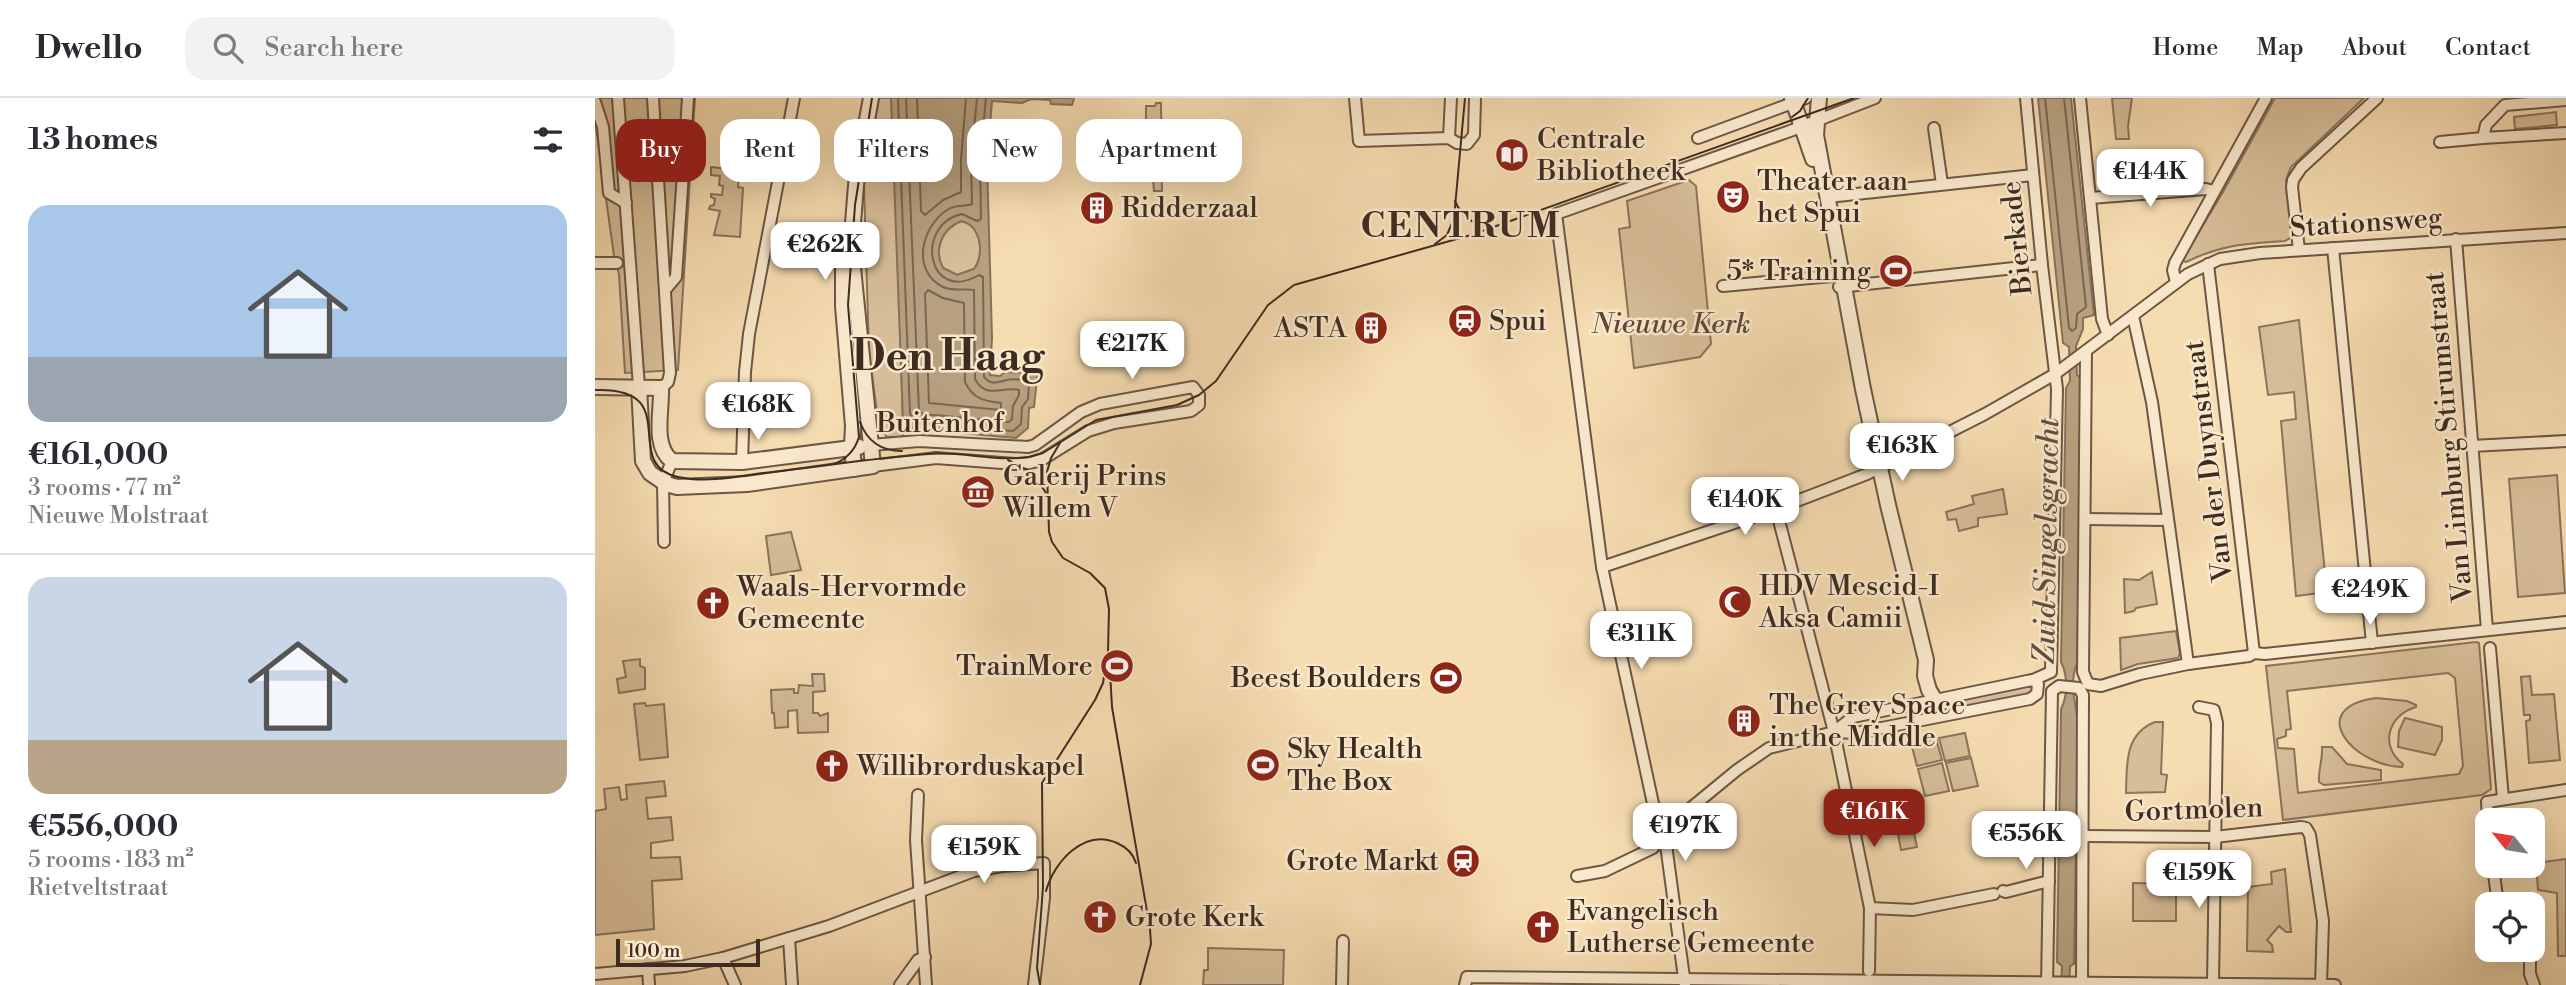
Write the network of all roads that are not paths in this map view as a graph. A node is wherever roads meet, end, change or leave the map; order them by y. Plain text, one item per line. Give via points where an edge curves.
1 (618, 98) edge
2 (653, 98) edge
3 (688, 98) edge
4 (794, 98) edge
5 (864, 98) edge
6 (871, 98) edge
7 (1355, 98) edge
8 (1451, 98) edge
9 (1475, 98) edge
10 (1819, 98) edge
11 (1875, 98) edge
12 (2026, 98) edge
13 (2080, 98) edge
14 (2266, 98) edge
15 (2377, 98) edge
16 (1797, 99) edge
17 (2566, 100) edge
18 (595, 102) edge
19 (1817, 120) junction
20 (1801, 126) junction
21 (1934, 128) dead end
22 (1719, 131) junction
23 (2566, 133) edge
24 (1449, 138) junction
25 (1697, 138) dead end
26 (2483, 138) junction
27 (2440, 142) dead end
28 (1727, 154) junction
29 (2033, 175) junction
30 (1943, 184) junction
31 (2214, 191) junction
32 (1828, 197) junction
33 (2090, 198) junction
34 (626, 203) junction
35 (2566, 233) edge
36 (2456, 239) junction
37 (2333, 248) junction
38 (2299, 250) junction
39 (595, 263) edge
40 (617, 263) dead end
41 (2208, 264) junction
42 (2042, 265) junction
43 (1840, 281) junction
44 (2176, 282) junction
45 (1723, 286) dead end
46 (665, 290) junction
47 (2133, 316) junction
48 (2108, 335) junction
49 (2082, 354) junction
50 (2055, 373) junction
51 (595, 387) edge
52 (639, 387) junction
53 (661, 388) junction
54 (1081, 412) junction
55 (1088, 431) junction
56 (919, 441) junction
57 (2566, 441) edge
58 (871, 445) junction
59 (2472, 446) junction
60 (1028, 447) junction
61 (852, 448) junction
62 (921, 460) junction
63 (672, 461) junction
64 (742, 462) junction
65 (1030, 463) junction
66 (873, 466) junction
67 (854, 469) junction
68 (1877, 469) junction
69 (663, 482) junction
70 (1776, 509) junction
71 (2086, 519) junction
72 (2168, 520) junction
73 (664, 542) dead end
74 (1602, 567) junction
75 (2566, 622) edge
76 (2487, 630) junction
77 (2372, 643) junction
78 (2490, 648) dead end
79 (2254, 653) junction
80 (2188, 664) junction
81 (2033, 680) junction
82 (1935, 700) junction
83 (2199, 706) dead end
84 (1936, 718) junction
85 (1834, 732) junction
86 (2566, 790) edge
87 (918, 795) dead end
88 (2503, 799) junction
89 (2487, 808) edge
90 (1662, 833) junction
91 (2083, 836) junction
92 (2215, 837) junction
93 (1577, 876) dead end
94 (2049, 881) junction
95 (919, 890) junction
96 (1870, 908) junction
97 (789, 938) junction
98 (1343, 941) dead end
99 (925, 957) junction
100 (723, 958) junction
101 (2530, 962) edge
102 (648, 969) junction
103 (595, 974) edge
104 (1869, 979) edge
105 (1466, 981) edge
106 (1685, 982) edge
107 (2051, 983) edge
108 (2078, 984) edge
109 (2213, 984) edge
110 (649, 985) edge
111 (735, 985) edge
112 (792, 985) edge
113 (900, 985) edge
114 (926, 985) edge
115 (1034, 985) edge
116 (1342, 985) edge
117 (2283, 985) edge
118 (2321, 985) edge
119 (2335, 985) edge
120 (2534, 985) edge

1 - 34 street
2 - 46 street
3 - 46 street via 676,277
4 - 64 street via 749,334
5 - 61 street via 848,190 842,265
6 - 58 street via 857,173 851,248
7 - 24 street via 1359,141
8 - 24 street
9 - 24 street via 1474,135 1467,144
10 - 19 street
11 - 19 street
12 - 29 street, Bierkade
13 - 33 street
14 - 31 street
15 - 38 street via 2293,180
16 - 20 street
16 - 22 street
17 - 26 street via 2505,105 2486,125
18 - 34 street via 603,127 609,193
19 - 20 street
19 - 32 street
20 - 28 street
20 - 43 street via 1813,157
21 - 30 street
22 - 25 street
22 - 28 street via 1720,146
23 - 26 street
26 - 27 street
28 - 74 street via 1556,214
29 - 30 street
29 - 42 street, Bierkade
30 - 32 street
31 - 33 street
31 - 44 street via 2175,263
32 - 43 street
33 - 48 street via 2102,319
34 - 52 street
35 - 36 street, Stationsweg
36 - 37 street, Stationsweg
36 - 59 street, Van Limburg Stirumstraat
37 - 38 street, Stationsweg
37 - 77 street
38 - 41 street, Stationsweg via 2229,257
39 - 40 street
41 - 44 street, Stationsweg
41 - 79 street, Van der Duynstraat
42 - 43 street
42 - 50 street, Bierkade
43 - 45 street
43 - 68 street via 1857,401
44 - 47 street, Stationsweg
46 - 53 street via 670,373
47 - 48 street, Stationsweg
47 - 72 street via 2152,402
48 - 49 street, Stationsweg
49 - 50 street, Stationsweg
49 - 71 street
50 - 68 street, Stationsweg
50 - 81 street, Bierkade via 2051,672
51 - 52 street
52 - 53 street
52 - 69 street via 643,461
53 - 63 street via 660,445
54 - 55 street
54 - 55 street, Buitenhof via 1119,399 1193,387 1199,395 1199,405 1191,411
54 - 60 street, Buitenhof
55 - 65 street, Buitenhof
56 - 58 street, Buitenhof
56 - 60 street, Buitenhof
56 - 62 street
57 - 59 street
58 - 61 street, Buitenhof
58 - 66 street
59 - 76 street, Van Limburg Stirumstraat
60 - 65 street, Buitenhof
61 - 64 street, Buitenhof
61 - 67 street
62 - 65 street, Buitenhof
62 - 66 street, Buitenhof
63 - 64 street, Buitenhof
63 - 69 street
66 - 67 street, Buitenhof
67 - 69 street, Buitenhof via 747,484 677,487
68 - 70 street, Stationsweg
68 - 82 street via 1876,486 1888,505
69 - 73 street
70 - 74 street, Stationsweg
70 - 85 street
71 - 72 street
71 - 80 street via 2083,672 2088,684 2101,686
72 - 80 street
74 - 90 street
75 - 76 street
76 - 77 street
77 - 79 street
78 - 88 street
79 - 80 street
81 - 82 street
81 - 84 street via 2039,691 2030,699
82 - 84 street
82 - 85 street via 1853,717
83 - 92 street via 2214,710 2217,723
84 - 85 street via 1856,733
85 - 90 street via 1769,748
85 - 96 street
86 - 88 street
87 - 95 street
88 - 89 street via 2487,802
90 - 93 street via 1653,848 1639,857
90 - 106 street
91 - 92 street, Gortmolen
91 - 94 street via 2083,695 2059,686 2052,691
91 - 108 street
92 - 109 street
92 - 118 street, Gortmolen via 2306,828 2322,921
94 - 96 street via 1913,910
94 - 107 street
95 - 97 street
95 - 99 street
95 - 115 street via 974,871 1044,863
96 - 104 street
97 - 100 street
97 - 112 street
98 - 116 street
99 - 113 street
99 - 114 street
100 - 102 street
100 - 111 street
101 - 120 street
102 - 103 street
102 - 110 street
104 - 106 street
104 - 107 street
105 - 106 street
107 - 108 street
108 - 109 street
109 - 117 street
117 - 118 street
118 - 119 street

